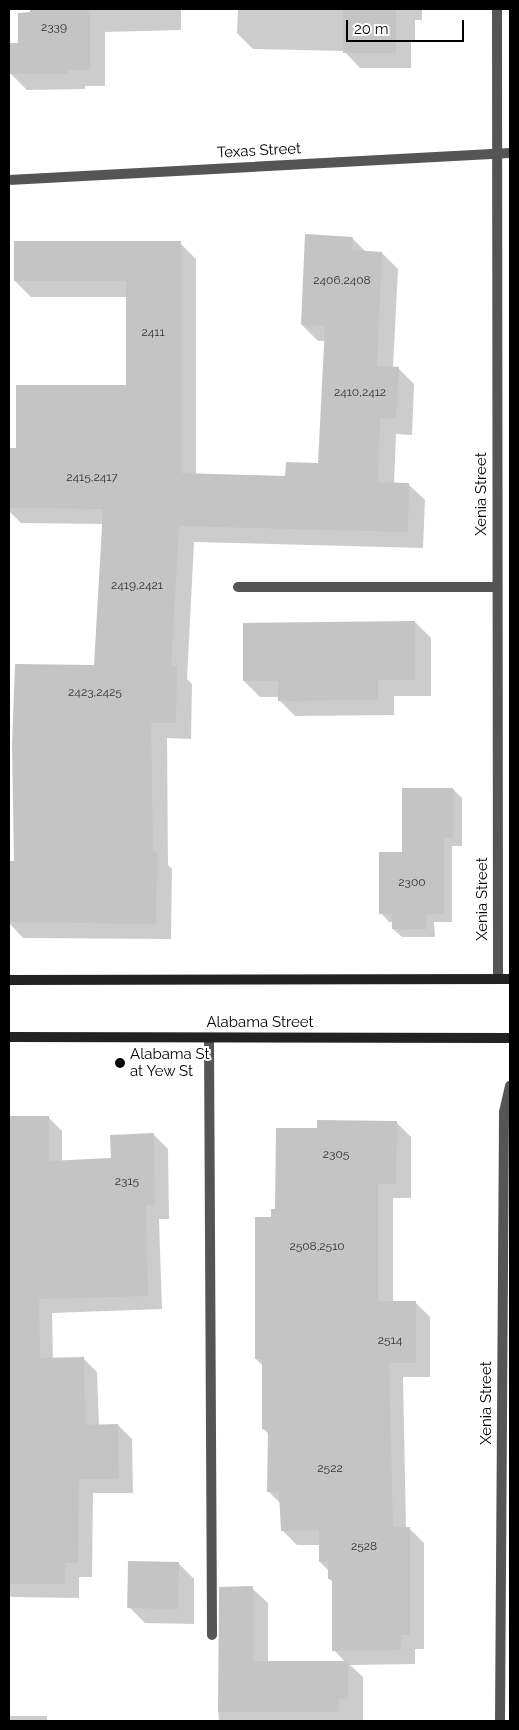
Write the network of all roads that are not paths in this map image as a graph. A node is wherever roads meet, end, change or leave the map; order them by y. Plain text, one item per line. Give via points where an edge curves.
1 (497, 9) edge
2 (497, 153) junction
3 (510, 153) edge
4 (9, 180) edge
5 (238, 587) dead end
6 (497, 587) junction
7 (498, 979) junction
8 (510, 979) edge
9 (9, 980) edge
10 (9, 1038) edge
11 (208, 1038) junction
12 (510, 1038) edge
13 (510, 1086) edge
14 (212, 1635) dead end
15 (500, 1721) edge

1 - 2 street, Xenia Street
2 - 3 street, Texas Street
2 - 4 street, Texas Street
2 - 6 street, Xenia Street
5 - 6 street
6 - 7 street, Xenia Street
7 - 8 main road
7 - 9 main road
10 - 11 main road, Alabama Street
11 - 12 main road, Alabama Street
11 - 14 street
13 - 15 street, Xenia Street via 504,1112

